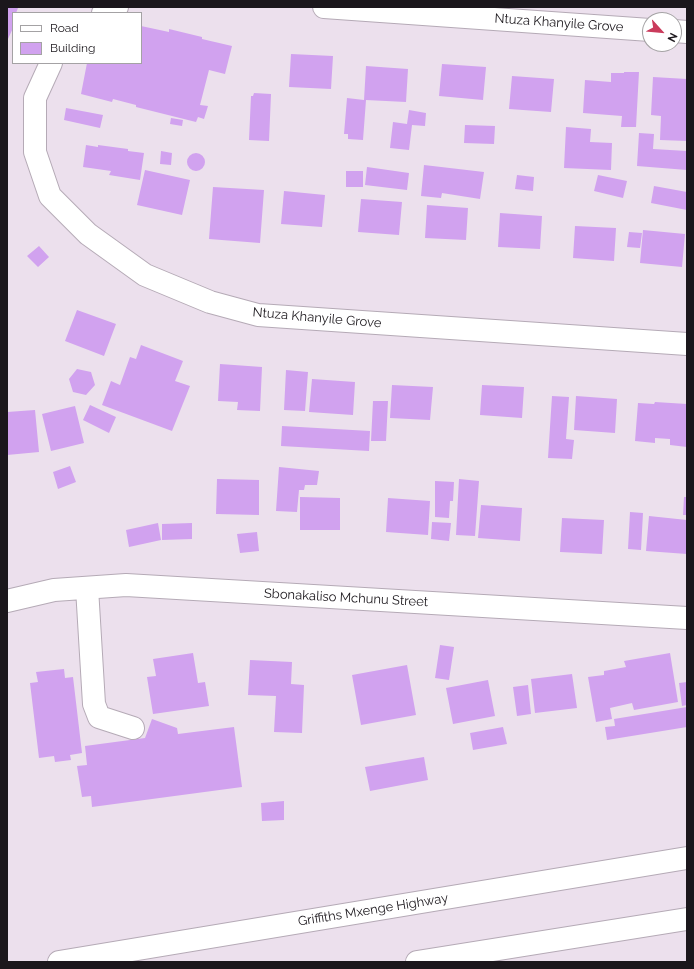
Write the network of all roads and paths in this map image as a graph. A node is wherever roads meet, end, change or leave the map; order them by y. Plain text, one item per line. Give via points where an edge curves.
1 (117, 7) edge
2 (324, 7) edge
3 (105, 12) edge
4 (642, 29) edge
5 (51, 64) edge
6 (687, 344) edge
7 (87, 588) junction
8 (7, 601) edge
9 (687, 618) edge
10 (133, 728) dead end
11 (687, 858) edge
12 (687, 919) edge
13 (59, 962) edge
14 (416, 962) edge

1 - 3 street
2 - 4 street, Ntuza Khanyile Grove
5 - 6 street, Ntuza Khanyile Grove via 35,98 35,152 50,196 88,234 145,275 210,302 258,315
7 - 8 street, Sbonakaliso Mchunu Street via 54,590
7 - 9 street, Sbonakaliso Mchunu Street via 126,585
7 - 10 street via 94,704 99,718
11 - 13 street, Griffiths Mxenge Highway
12 - 14 street

